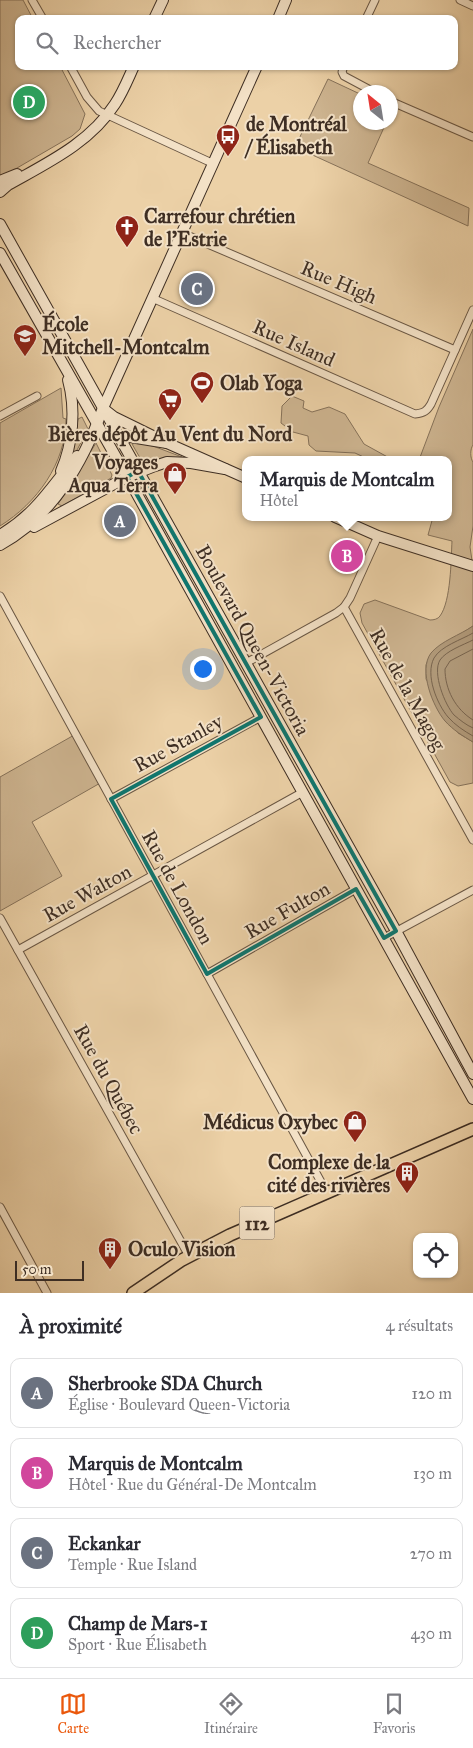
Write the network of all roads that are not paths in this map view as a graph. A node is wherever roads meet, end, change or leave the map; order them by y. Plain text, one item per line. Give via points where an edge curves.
1 (32, 0) edge
2 (162, 0) edge
3 (286, 0) edge
4 (374, 0) edge
5 (460, 0) edge
6 (473, 6) edge
7 (41, 15) edge
8 (156, 15) edge
9 (280, 15) edge
10 (368, 15) edge
11 (72, 70) edge
12 (132, 70) edge
13 (255, 70) edge
14 (343, 70) edge
15 (361, 85) edge
16 (398, 104) edge
17 (107, 116) junction
18 (473, 137) edge
19 (214, 164) junction
20 (32, 172) junction
21 (0, 181) edge
22 (0, 192) edge
23 (0, 224) edge
24 (182, 233) junction
25 (0, 253) edge
26 (152, 298) junction
27 (473, 310) edge
28 (455, 350) junction
29 (61, 361) junction
30 (37, 396) dead end
31 (103, 408) junction
32 (0, 416) edge
33 (97, 424) junction
34 (104, 437) junction
35 (119, 437) junction
36 (91, 440) junction
37 (167, 443) junction
38 (225, 469) junction
39 (138, 471) junction
40 (242, 476) edge
41 (127, 477) junction
42 (58, 479) junction
43 (345, 521) edge
44 (378, 536) junction
45 (3, 540) edge
46 (473, 566) edge
47 (0, 596) edge
48 (344, 607) junction
49 (246, 663) junction
50 (261, 717) junction
51 (303, 792) junction
52 (111, 799) junction
53 (473, 840) edge
54 (153, 875) junction
55 (356, 889) junction
56 (473, 890) edge
57 (0, 918) edge
58 (396, 931) junction
59 (384, 938) junction
60 (18, 950) junction
61 (207, 974) junction
62 (473, 1074) edge
63 (473, 1099) edge
64 (473, 1129) edge
65 (327, 1193) junction
66 (0, 1207) edge
67 (2, 1217) edge
68 (189, 1256) junction
69 (48, 1293) edge
70 (132, 1293) edge

1 - 7 street
2 - 8 street
3 - 9 street
4 - 10 street
5 - 6 street
11 - 17 street via 87,97
12 - 17 street
13 - 19 street
14 - 15 street via 344,76
16 - 18 street
17 - 19 street
17 - 20 street via 72,148
19 - 24 street
20 - 21 street via 21,172
20 - 22 street
23 - 31 street, Boulevard Queen-Victoria
24 - 26 street
24 - 28 street, Rue High
25 - 29 street, Boulevard Queen-Victoria
26 - 28 street, Rue Island via 415,414 428,410
26 - 31 street
27 - 28 street
29 - 33 street, Boulevard Queen-Victoria
29 - 42 street via 70,388 72,415 68,449
30 - 32 street
31 - 33 street
31 - 35 street, Boulevard Queen-Victoria
31 - 37 street via 114,417
33 - 34 street, Boulevard Queen-Victoria
33 - 36 street
34 - 35 street
34 - 36 street
34 - 41 street, Boulevard Queen-Victoria
35 - 37 street
35 - 39 street, Boulevard Queen-Victoria
36 - 42 street
36 - 45 street via 50,505 30,525
37 - 38 street
38 - 39 street via 191,462 167,462
38 - 40 street
39 - 41 street
39 - 49 street, Boulevard Queen-Victoria
41 - 45 street
41 - 50 street, Boulevard Queen-Victoria
42 - 45 street via 30,514
43 - 44 street
44 - 46 street
44 - 48 street
47 - 52 street, Rue de London
48 - 49 street
48 - 53 street, Rue de la Magog
49 - 58 street, Boulevard Queen-Victoria
50 - 51 street, Boulevard Queen-Victoria
50 - 52 street, Rue Stanley
51 - 54 street, Rue Walton
51 - 55 street, Boulevard Queen-Victoria
52 - 54 street, Rue de London
54 - 60 street, Rue Walton
54 - 61 street, Rue de London
55 - 59 street, Boulevard Queen-Victoria
55 - 61 street, Rue Fulton
56 - 58 street
57 - 60 street, Rue du Québec
58 - 59 street
58 - 62 street, Boulevard Queen-Victoria
59 - 63 street, Boulevard Queen-Victoria
60 - 68 street, Rue du Québec
61 - 65 street, Rue de London
64 - 65 main road, 112
65 - 68 main road, 112
66 - 67 street
67 - 69 street
68 - 70 main road, 112

